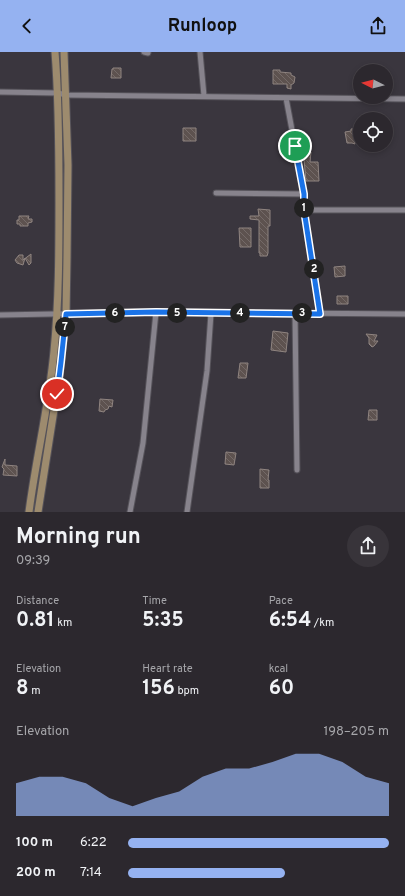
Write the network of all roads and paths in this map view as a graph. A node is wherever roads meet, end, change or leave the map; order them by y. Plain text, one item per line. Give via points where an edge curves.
1 (55, 52) edge
2 (64, 52) edge
3 (200, 52) edge
4 (0, 92) edge
5 (58, 93) junction
6 (66, 95) junction
7 (204, 96) junction
8 (286, 98) junction
9 (405, 99) edge
10 (216, 193) dead end
11 (304, 194) junction
12 (304, 210) junction
13 (405, 210) edge
14 (156, 312) junction
15 (211, 313) junction
16 (295, 313) junction
17 (57, 314) junction
18 (66, 314) junction
19 (320, 314) junction
20 (405, 314) edge
21 (0, 315) edge
22 (297, 470) dead end
23 (28, 512) edge
24 (38, 512) edge
25 (130, 512) edge
26 (187, 512) edge

1 - 5 main road
2 - 6 main road
3 - 7 street
4 - 5 street
5 - 6 street
5 - 17 main road
6 - 7 street
6 - 18 main road
7 - 8 street
8 - 9 street
8 - 11 street
10 - 11 street
11 - 12 street
12 - 13 street
12 - 19 street
14 - 15 street
14 - 18 street
14 - 25 street via 143,443
15 - 16 street
15 - 26 street
16 - 19 street
16 - 22 street
17 - 18 street
17 - 21 street
17 - 23 main road via 49,390
18 - 24 main road via 59,378
19 - 20 street

